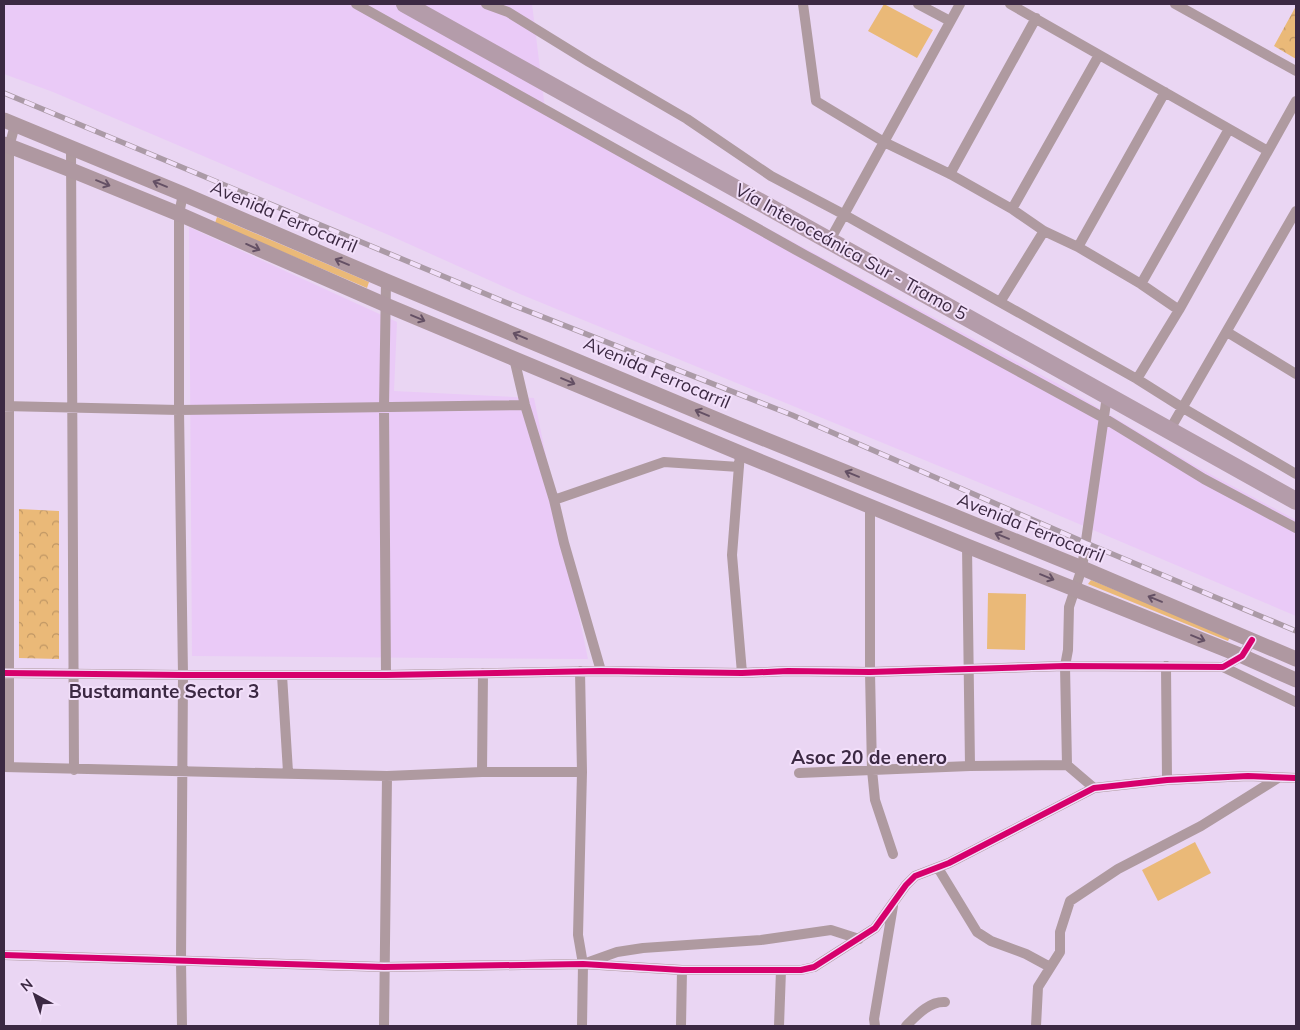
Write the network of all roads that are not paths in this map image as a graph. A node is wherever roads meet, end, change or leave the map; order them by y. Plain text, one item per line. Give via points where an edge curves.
1 (356, 4) edge
2 (405, 4) edge
3 (486, 4) edge
4 (803, 4) edge
5 (918, 4) edge
6 (960, 4) edge
7 (1010, 4) edge
8 (1175, 4) edge
9 (1036, 18) junction
10 (950, 21) junction
11 (1099, 55) junction
12 (1296, 71) edge
13 (1165, 92) junction
14 (1296, 101) edge
15 (9, 123) edge
16 (1229, 128) junction
17 (884, 142) junction
18 (6, 146) edge
19 (70, 148) junction
20 (1268, 151) junction
21 (71, 170) junction
22 (950, 174) junction
23 (183, 194) junction
24 (1012, 209) junction
25 (1296, 211) edge
26 (180, 214) junction
27 (843, 214) junction
28 (1044, 231) junction
29 (830, 240) junction
30 (1078, 248) junction
31 (386, 281) junction
32 (1140, 284) junction
33 (1000, 302) junction
34 (386, 305) junction
35 (1179, 310) junction
36 (1227, 332) junction
37 (514, 358) junction
38 (1296, 374) edge
39 (1137, 379) junction
40 (1108, 396) junction
41 (525, 405) junction
42 (6, 406) edge
43 (72, 407) junction
44 (384, 407) junction
45 (1183, 408) junction
46 (179, 410) junction
47 (1104, 418) junction
48 (1170, 431) junction
49 (740, 460) junction
50 (1296, 474) edge
51 (554, 500) junction
52 (1296, 501) edge
53 (870, 506) junction
54 (1296, 528) edge
55 (967, 546) junction
56 (1082, 568) junction
57 (1074, 588) junction
58 (1252, 640) junction
59 (1242, 656) junction
60 (1296, 659) edge
61 (1065, 666) junction
62 (1166, 666) junction
63 (1223, 667) junction
64 (969, 668) junction
65 (580, 671) junction
66 (601, 671) junction
67 (870, 672) junction
68 (6, 673) edge
69 (742, 673) junction
70 (73, 674) junction
71 (282, 674) junction
72 (483, 674) junction
73 (183, 675) junction
74 (386, 675) junction
75 (1296, 680) edge
76 (1296, 702) edge
77 (1067, 765) junction
78 (970, 766) junction
79 (6, 767) edge
80 (74, 770) junction
81 (872, 770) junction
82 (183, 772) junction
83 (288, 772) junction
84 (482, 772) junction
85 (582, 772) junction
86 (798, 773) dead end
87 (387, 776) junction
88 (1279, 777) junction
89 (1296, 778) edge
90 (1167, 780) junction
91 (1094, 788) junction
92 (893, 854) dead end
93 (938, 868) junction
94 (894, 904) junction
95 (859, 939) junction
96 (4, 955) edge
97 (181, 960) junction
98 (583, 964) junction
99 (384, 967) junction
100 (1050, 967) junction
101 (682, 970) junction
102 (781, 970) junction
103 (945, 1002) dead end
104 (182, 1026) edge
105 (384, 1026) edge
106 (582, 1026) edge
107 (682, 1026) edge
108 (779, 1026) edge
109 (875, 1026) edge
110 (906, 1026) edge
111 (1036, 1026) edge

1 - 47 street
2 - 29 highway, Vía Interoceánica Sur - Tramo 5
3 - 27 street via 508,12 687,118 771,176
4 - 17 street via 816,101
5 - 10 street
6 - 10 street
7 - 9 street
8 - 12 street
9 - 11 street
9 - 22 street
10 - 17 street
11 - 13 street
11 - 24 street
13 - 16 street
13 - 30 street
14 - 20 street
15 - 18 street
15 - 19 main road, Avenida Ferrocarril
16 - 20 street
16 - 32 street
17 - 22 street
17 - 27 street
18 - 21 main road
18 - 42 street
19 - 21 street
23 -> 19 main road, Avenida Ferrocarril
20 - 35 street
21 -> 26 main road
21 - 43 street
22 - 24 street
23 - 26 street
31 -> 23 main road, Avenida Ferrocarril
24 - 28 street
25 - 36 street
26 -> 34 main road
26 - 46 street
27 - 29 street
27 - 33 street
28 - 30 street
28 - 33 street
29 - 40 highway, Vía Interoceánica Sur - Tramo 5
30 - 32 street
31 - 34 street
56 -> 31 main road, Avenida Ferrocarril
32 - 35 street
33 - 39 street
34 -> 37 main road
34 - 44 street
35 - 39 street
36 - 38 street
36 - 45 street
37 - 41 street
37 -> 49 main road
39 - 45 street
40 - 47 street
40 - 48 highway, Vía Interoceánica Sur - Tramo 5
41 - 44 street
41 - 51 street
42 - 43 street
42 - 68 street
43 - 46 street
43 - 70 street
44 - 46 street
44 - 74 street
45 - 48 street
45 - 50 street
46 - 73 street
47 - 54 street via 1204,479
47 - 56 street
48 - 52 highway, Vía Interoceánica Sur - Tramo 5
49 - 51 street via 664,462
49 - 53 main road
49 - 69 street via 732,555
51 - 66 street
53 - 55 main road
53 - 67 street
55 -> 57 main road
55 - 64 street
56 - 57 street
58 -> 56 main road, Avenida Ferrocarril
57 -> 59 main road
57 - 61 street via 1069,607
58 - 59 street
58 - 60 main road, Avenida Ferrocarril
59 - 63 street
59 - 75 main road
61 - 62 street
61 - 64 street
61 - 77 street
62 - 63 street
62 - 90 street
63 - 76 street
64 - 67 street
64 - 78 street
65 - 66 street
65 - 72 street
65 - 85 street
66 - 69 street
67 - 69 street
67 - 81 street
68 - 70 street
68 - 79 street
70 - 73 street
70 - 80 street
71 - 73 street
71 - 74 street
71 - 83 street
72 - 74 street
72 - 84 street
73 - 82 street
77 - 78 street
77 - 91 street
78 - 81 street
79 - 80 street
80 - 82 street
81 - 86 street
81 - 92 street via 875,800
82 - 83 street
82 - 97 street
83 - 87 street
84 - 85 street
84 - 87 street
85 - 98 street via 578,934
87 - 99 street
88 - 89 street
88 - 90 street
88 - 100 street via 1070,901 1060,932 1060,952
90 - 91 street
91 - 93 street
93 - 94 street via 915,876
93 - 100 street via 977,932
94 - 95 street via 875,928
94 - 109 street
95 - 98 street via 831,930 760,940 643,948 617,952
95 - 102 street via 814,967
96 - 97 street
97 - 99 street
97 - 104 street
98 - 99 street
98 - 101 street
98 - 106 street
99 - 105 street
100 - 111 street via 1038,987
101 - 102 street
101 - 107 street
102 - 108 street
103 - 110 street via 928,1007

